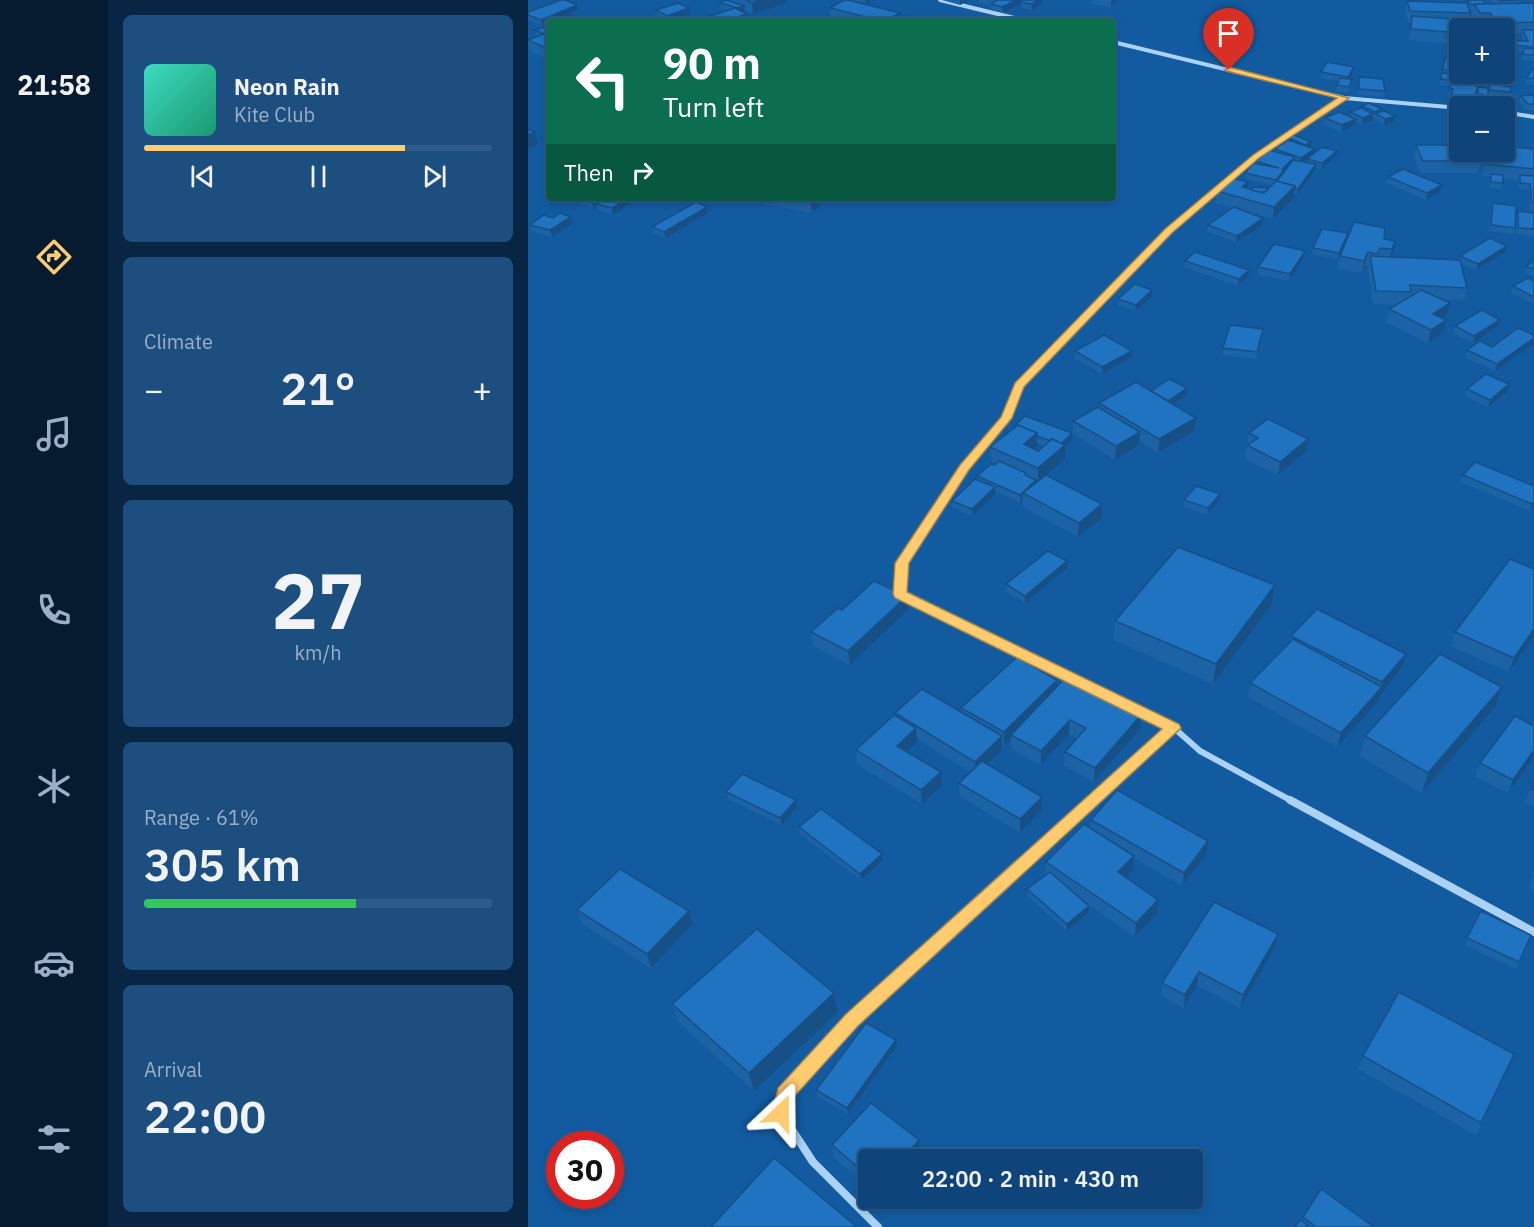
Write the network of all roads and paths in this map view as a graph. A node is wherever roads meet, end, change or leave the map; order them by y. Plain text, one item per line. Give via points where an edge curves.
1 (940, 0) edge
2 (1015, 18) edge
3 (1116, 43) edge
4 (1344, 98) junction
5 (1449, 107) edge
6 (1515, 114) edge
7 (1534, 117) edge
8 (1173, 728) junction
9 (1534, 932) edge
10 (878, 1227) edge

1 - 2 street
3 - 4 street
4 - 5 street
4 - 8 street via 1256,156 1169,231 1019,386 1006,418 964,467 902,563 900,594
6 - 7 street
8 - 9 street via 1200,751
8 - 10 street via 852,1020 785,1094 781,1113 813,1162

